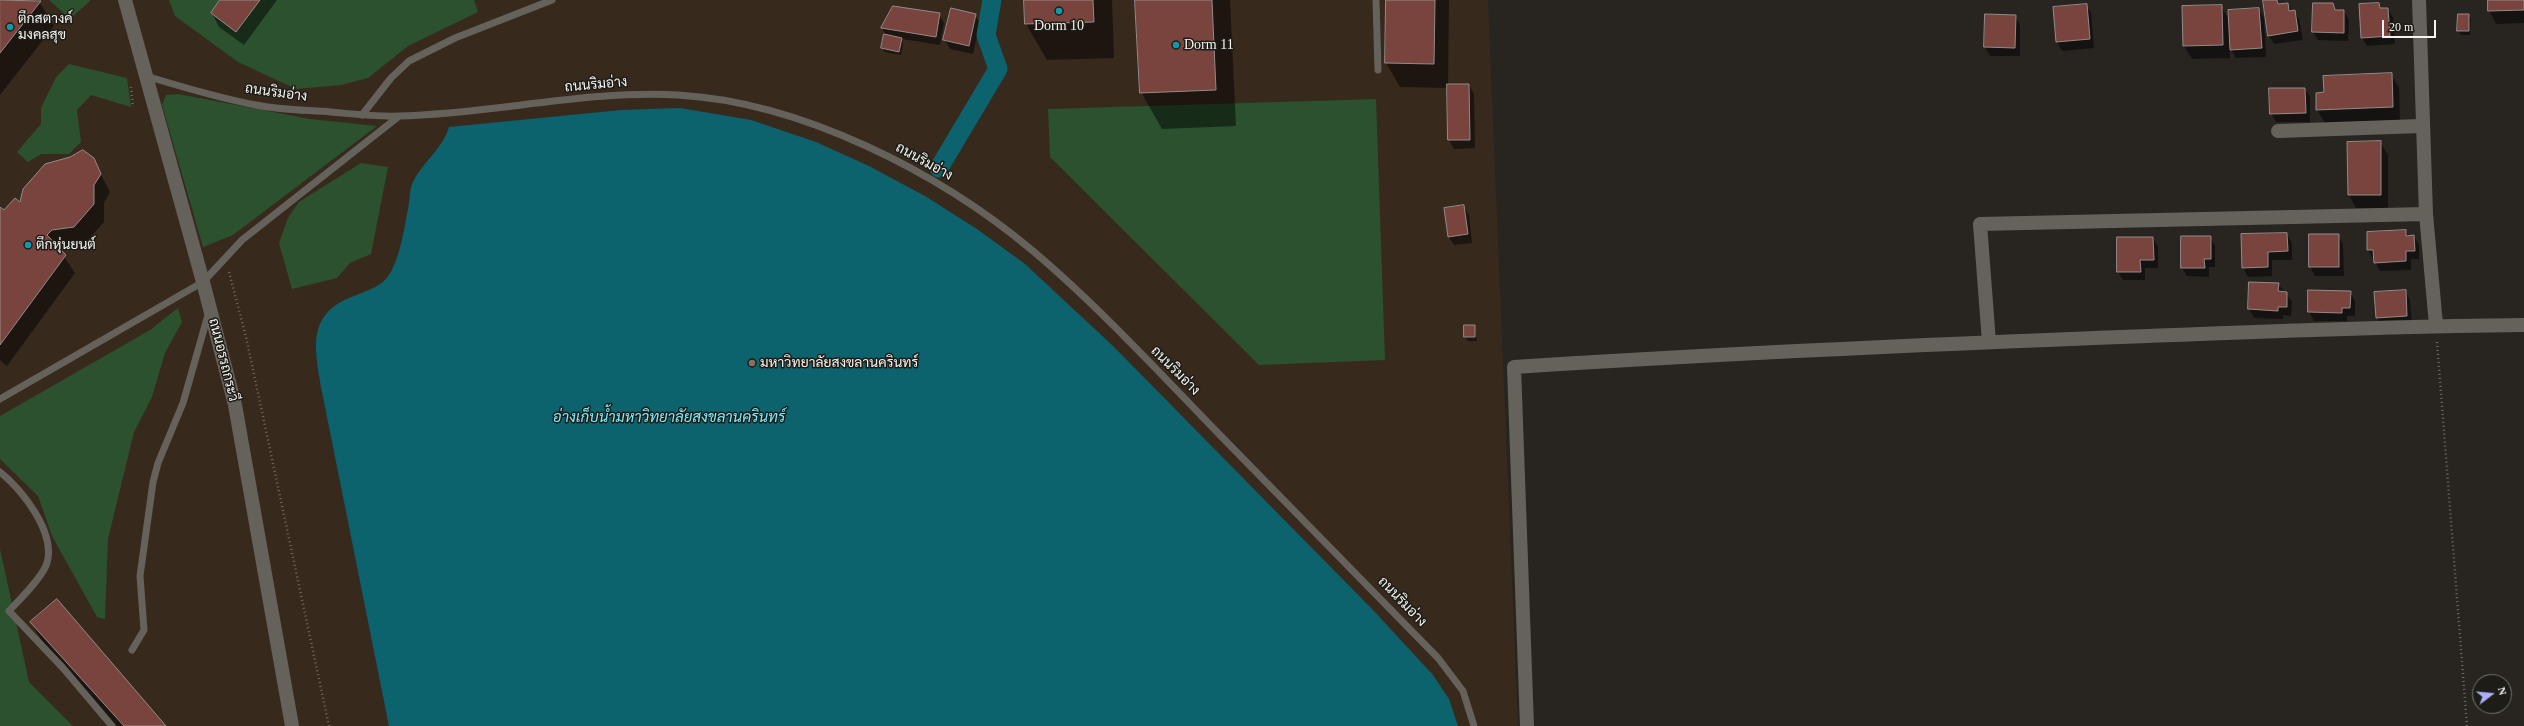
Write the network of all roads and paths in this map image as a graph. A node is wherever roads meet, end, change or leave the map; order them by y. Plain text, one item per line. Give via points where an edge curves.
1 (125, 0) edge
2 (552, 0) edge
3 (1376, 0) edge
4 (2419, 0) edge
5 (1378, 70) dead end
6 (146, 76) junction
7 (362, 115) junction
8 (398, 116) junction
9 (2422, 126) junction
10 (2278, 131) dead end
11 (2426, 214) junction
12 (225, 256) junction
13 (203, 282) junction
14 (210, 309) junction
15 (2436, 325) junction
16 (2524, 325) edge
17 (1988, 342) junction
18 (0, 399) edge
19 (0, 472) edge
20 (132, 650) dead end
21 (112, 726) edge
22 (292, 726) edge
23 (329, 726) edge
24 (1474, 726) edge
25 (1527, 726) edge
26 (2467, 726) edge

1 - 6 street, ถนนอรรถกระวี
2 - 7 lane via 455,38 409,61 391,78
3 - 5 lane
4 - 9 street
6 - 7 lane, ถนนริมอ่าง via 253,105 302,112
6 - 13 street, ถนนอรรถกระวี
7 - 8 lane, ถนนริมอ่าง
8 - 12 lane
8 - 24 lane, ถนนริมอ่าง via 623,95 698,96 739,103 801,120 861,144 928,178 994,221 1033,251 1162,376 1438,658 1463,691
9 - 10 street
9 - 11 street
11 - 15 street
11 - 17 street via 1980,224
12 - 13 lane
12 - 23 path via 246,337
13 - 14 street, ถนนอรรถกระวี
13 - 18 lane
14 - 20 lane via 183,404 158,463 153,482 140,576 144,630
14 - 22 street, ถนนอรรถกระวี via 235,405
15 - 16 street
15 - 17 street
15 - 26 path
17 - 25 street via 1724,353 1514,367
19 - 21 lane via 18,488 34,510 48,553 45,568 9,611 63,668

